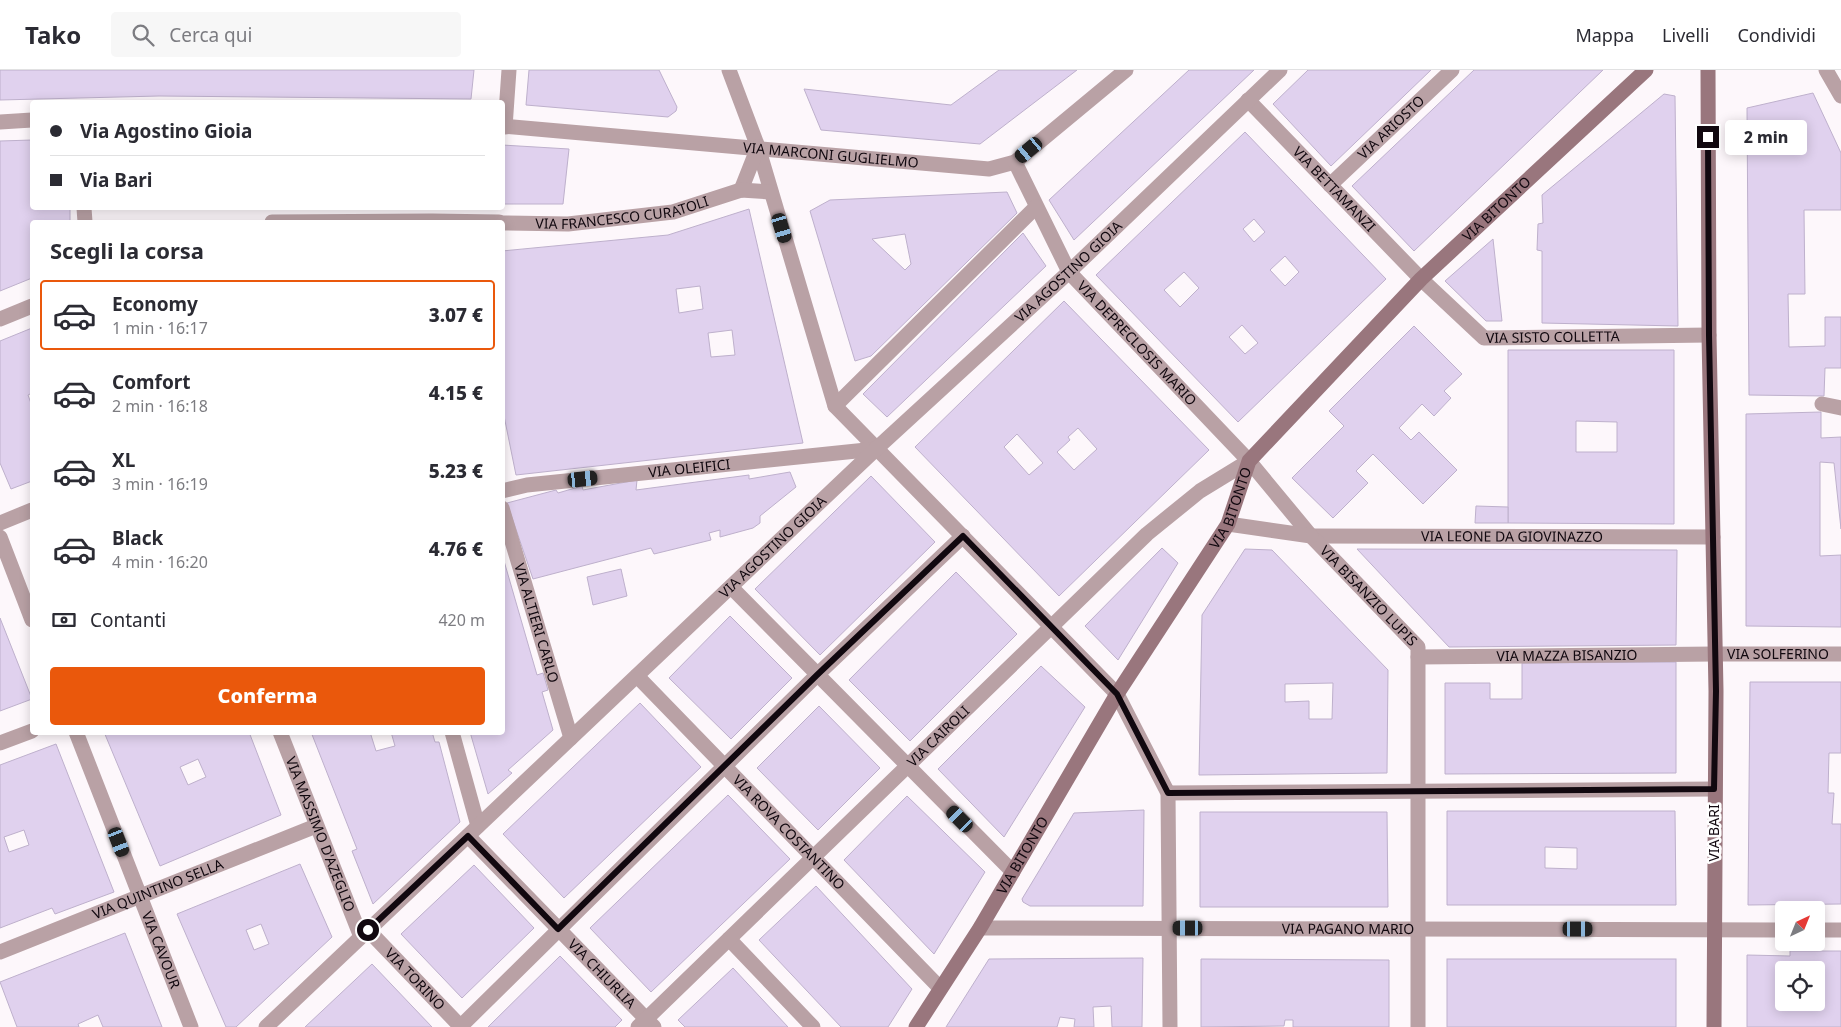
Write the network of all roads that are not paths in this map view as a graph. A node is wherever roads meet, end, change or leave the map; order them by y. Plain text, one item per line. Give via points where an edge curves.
1 (509, 70) edge
2 (729, 70) edge
3 (1126, 70) edge
4 (1280, 70) edge
5 (1452, 70) edge
6 (1646, 70) edge
7 (1708, 70) edge
8 (1826, 70) edge
9 (1841, 96) edge
10 (1248, 100) junction
11 (505, 115) edge
12 (30, 120) edge
13 (0, 122) edge
14 (505, 126) edge
15 (758, 148) junction
16 (1015, 162) junction
17 (1330, 185) junction
18 (741, 190) junction
19 (771, 192) junction
20 (1036, 207) junction
21 (505, 223) edge
22 (1069, 272) junction
23 (1421, 279) junction
24 (30, 307) edge
25 (0, 318) edge
26 (1709, 335) junction
27 (1822, 404) dead end
28 (835, 406) junction
29 (1841, 408) edge
30 (876, 449) junction
31 (1249, 461) junction
32 (505, 490) edge
33 (30, 511) edge
34 (505, 518) edge
35 (0, 523) edge
36 (1228, 524) junction
37 (963, 536) junction
38 (1311, 536) junction
39 (1713, 536) junction
40 (0, 537) edge
41 (731, 587) junction
42 (30, 615) edge
43 (1051, 627) junction
44 (1714, 654) junction
45 (1841, 654) edge
46 (1418, 657) junction
47 (817, 675) junction
48 (637, 676) junction
49 (1117, 694) junction
50 (30, 732) edge
51 (77, 735) edge
52 (281, 735) edge
53 (453, 735) edge
54 (571, 738) junction
55 (0, 743) edge
56 (724, 766) junction
57 (908, 766) junction
58 (1714, 789) junction
59 (1418, 791) junction
60 (1168, 793) junction
61 (316, 826) junction
62 (473, 831) junction
63 (814, 857) junction
64 (1013, 872) junction
65 (140, 896) junction
66 (980, 928) junction
67 (1169, 928) junction
68 (558, 929) junction
69 (1418, 929) junction
70 (1714, 930) junction
71 (1775, 930) edge
72 (1825, 930) edge
73 (1841, 930) edge
74 (364, 934) junction
75 (729, 939) junction
76 (0, 952) edge
77 (940, 988) junction
78 (646, 1024) edge
79 (190, 1027) edge
80 (266, 1027) edge
81 (461, 1027) edge
82 (813, 1027) edge
83 (916, 1027) edge
84 (1170, 1027) edge
85 (1418, 1027) edge
86 (1714, 1027) edge

1 - 11 street
2 - 15 street
3 - 16 street, VIA MARCONI GUGLIELMO
4 - 10 street, VIA AGOSTINO GIOIA
5 - 17 street, VIA ARIOSTO
6 - 23 main road, VIA BITONTO
7 - 26 main road, VIA BARI
8 - 9 street
10 - 17 street, VIA BETTAMANZI
10 - 22 street, VIA AGOSTINO GIOIA
12 - 13 street
14 - 15 street, VIA MARCONI GUGLIELMO
15 - 16 street, VIA MARCONI GUGLIELMO via 989,169
15 - 18 street
15 - 19 street
16 - 20 street, VIA DEPRECLOSIS MARIO
17 - 23 street, VIA BETTAMANZI
18 - 19 street
18 - 21 street, VIA FRANCESCO CURATOLI via 673,212 568,224
19 - 28 street
20 - 22 street, VIA DEPRECLOSIS MARIO
20 - 28 street
22 - 30 street, VIA AGOSTINO GIOIA
22 - 31 street, VIA DEPRECLOSIS MARIO
23 - 26 street, VIA SISTO COLLETTA via 1484,338
23 - 31 main road, VIA BITONTO
24 - 25 street
26 - 39 main road, VIA BARI
27 - 29 street
28 - 30 street
30 - 32 street, VIA OLEIFICI via 537,484
30 - 37 street
30 - 41 street, VIA AGOSTINO GIOIA
31 - 36 main road, VIA BITONTO
31 - 38 street, VIA BISANZIO LUPIS
31 - 43 street, VIA CAIROLI via 1200,491 1147,534
33 - 35 street
34 - 54 street, VIA ALTIERI CARLO
36 - 38 street, VIA LEONE DA GIOVINAZZO
36 - 49 main road, VIA BITONTO
37 - 43 street
37 - 47 street
38 - 39 street, VIA LEONE DA GIOVINAZZO
38 - 46 street, VIA BISANZIO LUPIS via 1418,647
39 - 44 main road, VIA BARI
40 - 42 street
41 - 47 street
41 - 48 street, VIA AGOSTINO GIOIA
43 - 49 street
43 - 57 street, VIA CAIROLI
44 - 45 street, VIA SOLFERINO
44 - 46 street, VIA MAZZA BISANZIO
44 - 58 main road, VIA BARI
46 - 59 street, VIA BISANZIO LUPIS
47 - 56 street
47 - 57 street
48 - 54 street, VIA AGOSTINO GIOIA
48 - 56 street, VIA ROVA COSTANTINO
49 - 60 street
49 - 64 main road, VIA BITONTO
50 - 55 street
51 - 65 street, VIA CAVOUR
52 - 61 street, VIA MASSIMO D'AZEGLIO
53 - 62 street
54 - 62 street, VIA AGOSTINO GIOIA
56 - 63 street, VIA ROVA COSTANTINO
56 - 68 street
57 - 63 street, VIA CAIROLI
57 - 64 street
58 - 59 street
58 - 70 main road, VIA BARI
59 - 60 street
59 - 69 street, VIA BISANZIO LUPIS
60 - 67 street
61 - 65 street, VIA QUINTINO SELLA
61 - 74 street, VIA MASSIMO D'AZEGLIO
62 - 68 street, VIA CHIURLIA
62 - 74 street, VIA AGOSTINO GIOIA
63 - 75 street, VIA CAIROLI
63 - 77 street, VIA ROVA COSTANTINO
64 - 66 main road, VIA BITONTO
65 - 76 street, VIA QUINTINO SELLA
65 - 79 street, VIA CAVOUR
66 - 67 street, VIA PAGANO MARIO
66 - 77 main road, VIA BITONTO
67 - 69 street, VIA PAGANO MARIO
67 - 84 street
68 - 78 street, VIA CHIURLIA
68 - 81 street
69 - 70 street, VIA PAGANO MARIO
69 - 85 street, VIA BISANZIO LUPIS
70 - 71 street, VIA PAGANO MARIO
70 - 86 main road, VIA BARI
72 - 73 street
74 - 80 street, VIA AGOSTINO GIOIA
74 - 81 street, VIA TORINO
75 - 78 street, VIA CAIROLI
75 - 82 street
77 - 83 main road, VIA BITONTO

